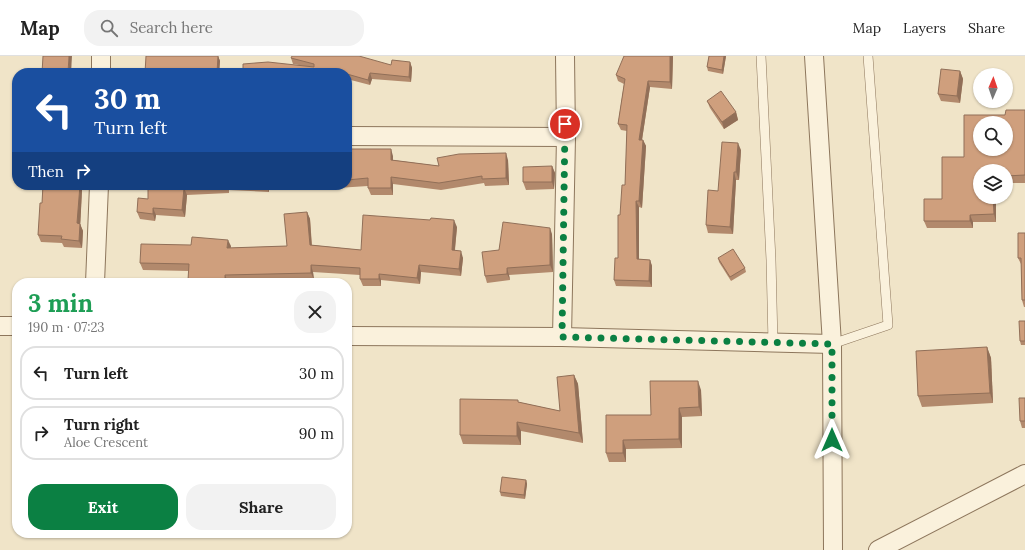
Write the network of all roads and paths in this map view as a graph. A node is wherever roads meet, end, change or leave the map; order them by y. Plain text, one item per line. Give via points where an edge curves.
1 (101, 56) edge
2 (565, 56) edge
3 (761, 56) edge
4 (814, 56) edge
5 (868, 56) edge
6 (101, 68) edge
7 (352, 136) edge
8 (566, 137) junction
9 (99, 190) edge
10 (94, 278) edge
11 (0, 326) edge
12 (12, 326) edge
13 (352, 336) edge
14 (562, 337) junction
15 (773, 343) junction
16 (832, 344) junction
17 (1025, 474) edge
18 (832, 550) edge
19 (878, 550) edge

1 - 6 street
2 - 8 street
3 - 15 lane
4 - 16 street
5 - 16 lane via 888,325
7 - 8 street
8 - 14 street
9 - 10 street
11 - 12 street
13 - 14 street
14 - 15 street
15 - 16 street
16 - 18 street
17 - 19 street

